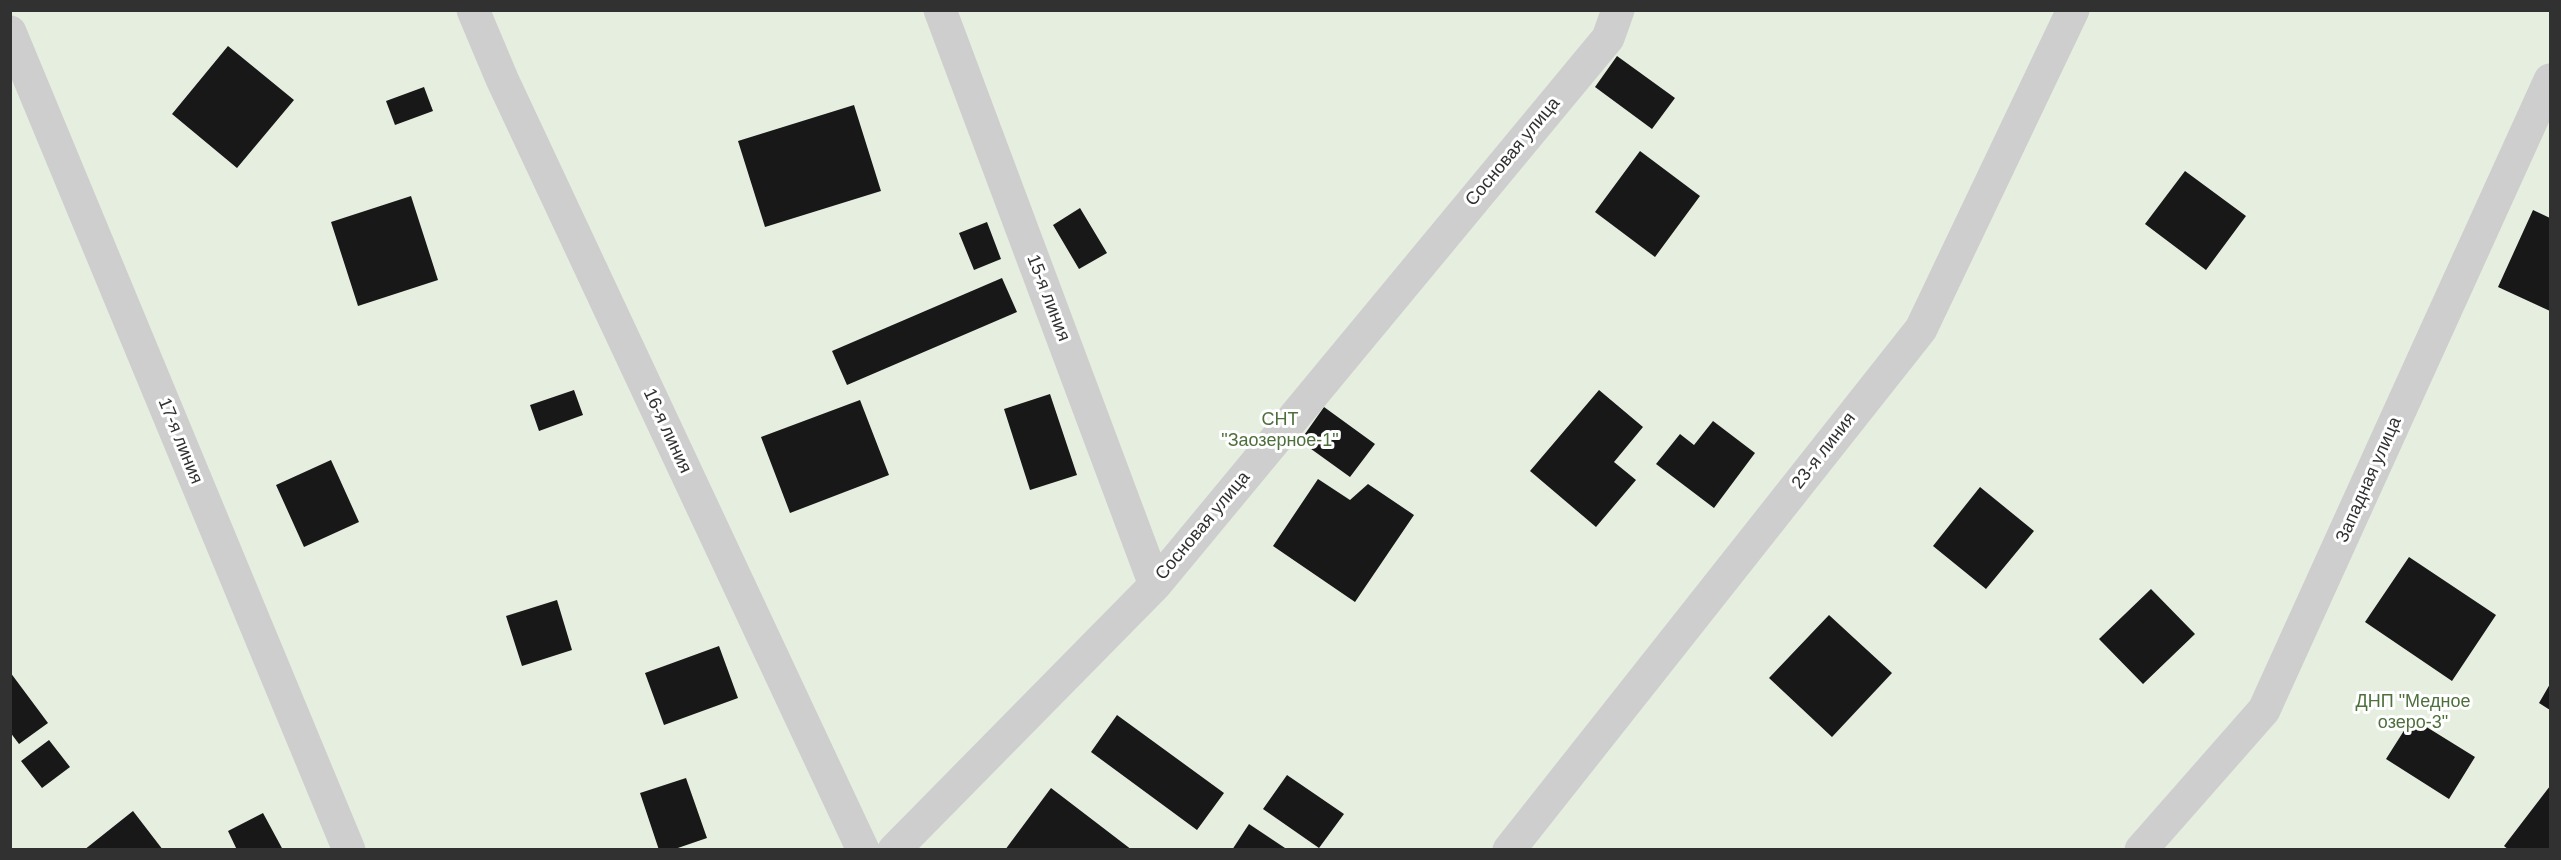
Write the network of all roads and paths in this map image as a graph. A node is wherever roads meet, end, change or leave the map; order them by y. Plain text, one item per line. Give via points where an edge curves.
1 (474, 10) edge
2 (940, 10) edge
3 (1618, 10) edge
4 (2073, 10) edge
5 (10, 32) edge
6 (2550, 80) edge
7 (1155, 585) junction
8 (349, 849) edge
9 (863, 849) edge
10 (894, 849) edge
11 (1509, 849) edge
12 (2140, 849) edge

1 - 9 street, 16-я линия via 502,79
2 - 7 street, 15-я линия
3 - 7 street, Сосновая улица via 1608,38
4 - 11 street, 23-я линия via 1921,328
5 - 8 street, 17-я линия
6 - 12 street, Западная улица via 2264,710
7 - 10 street, Сосновая улица

